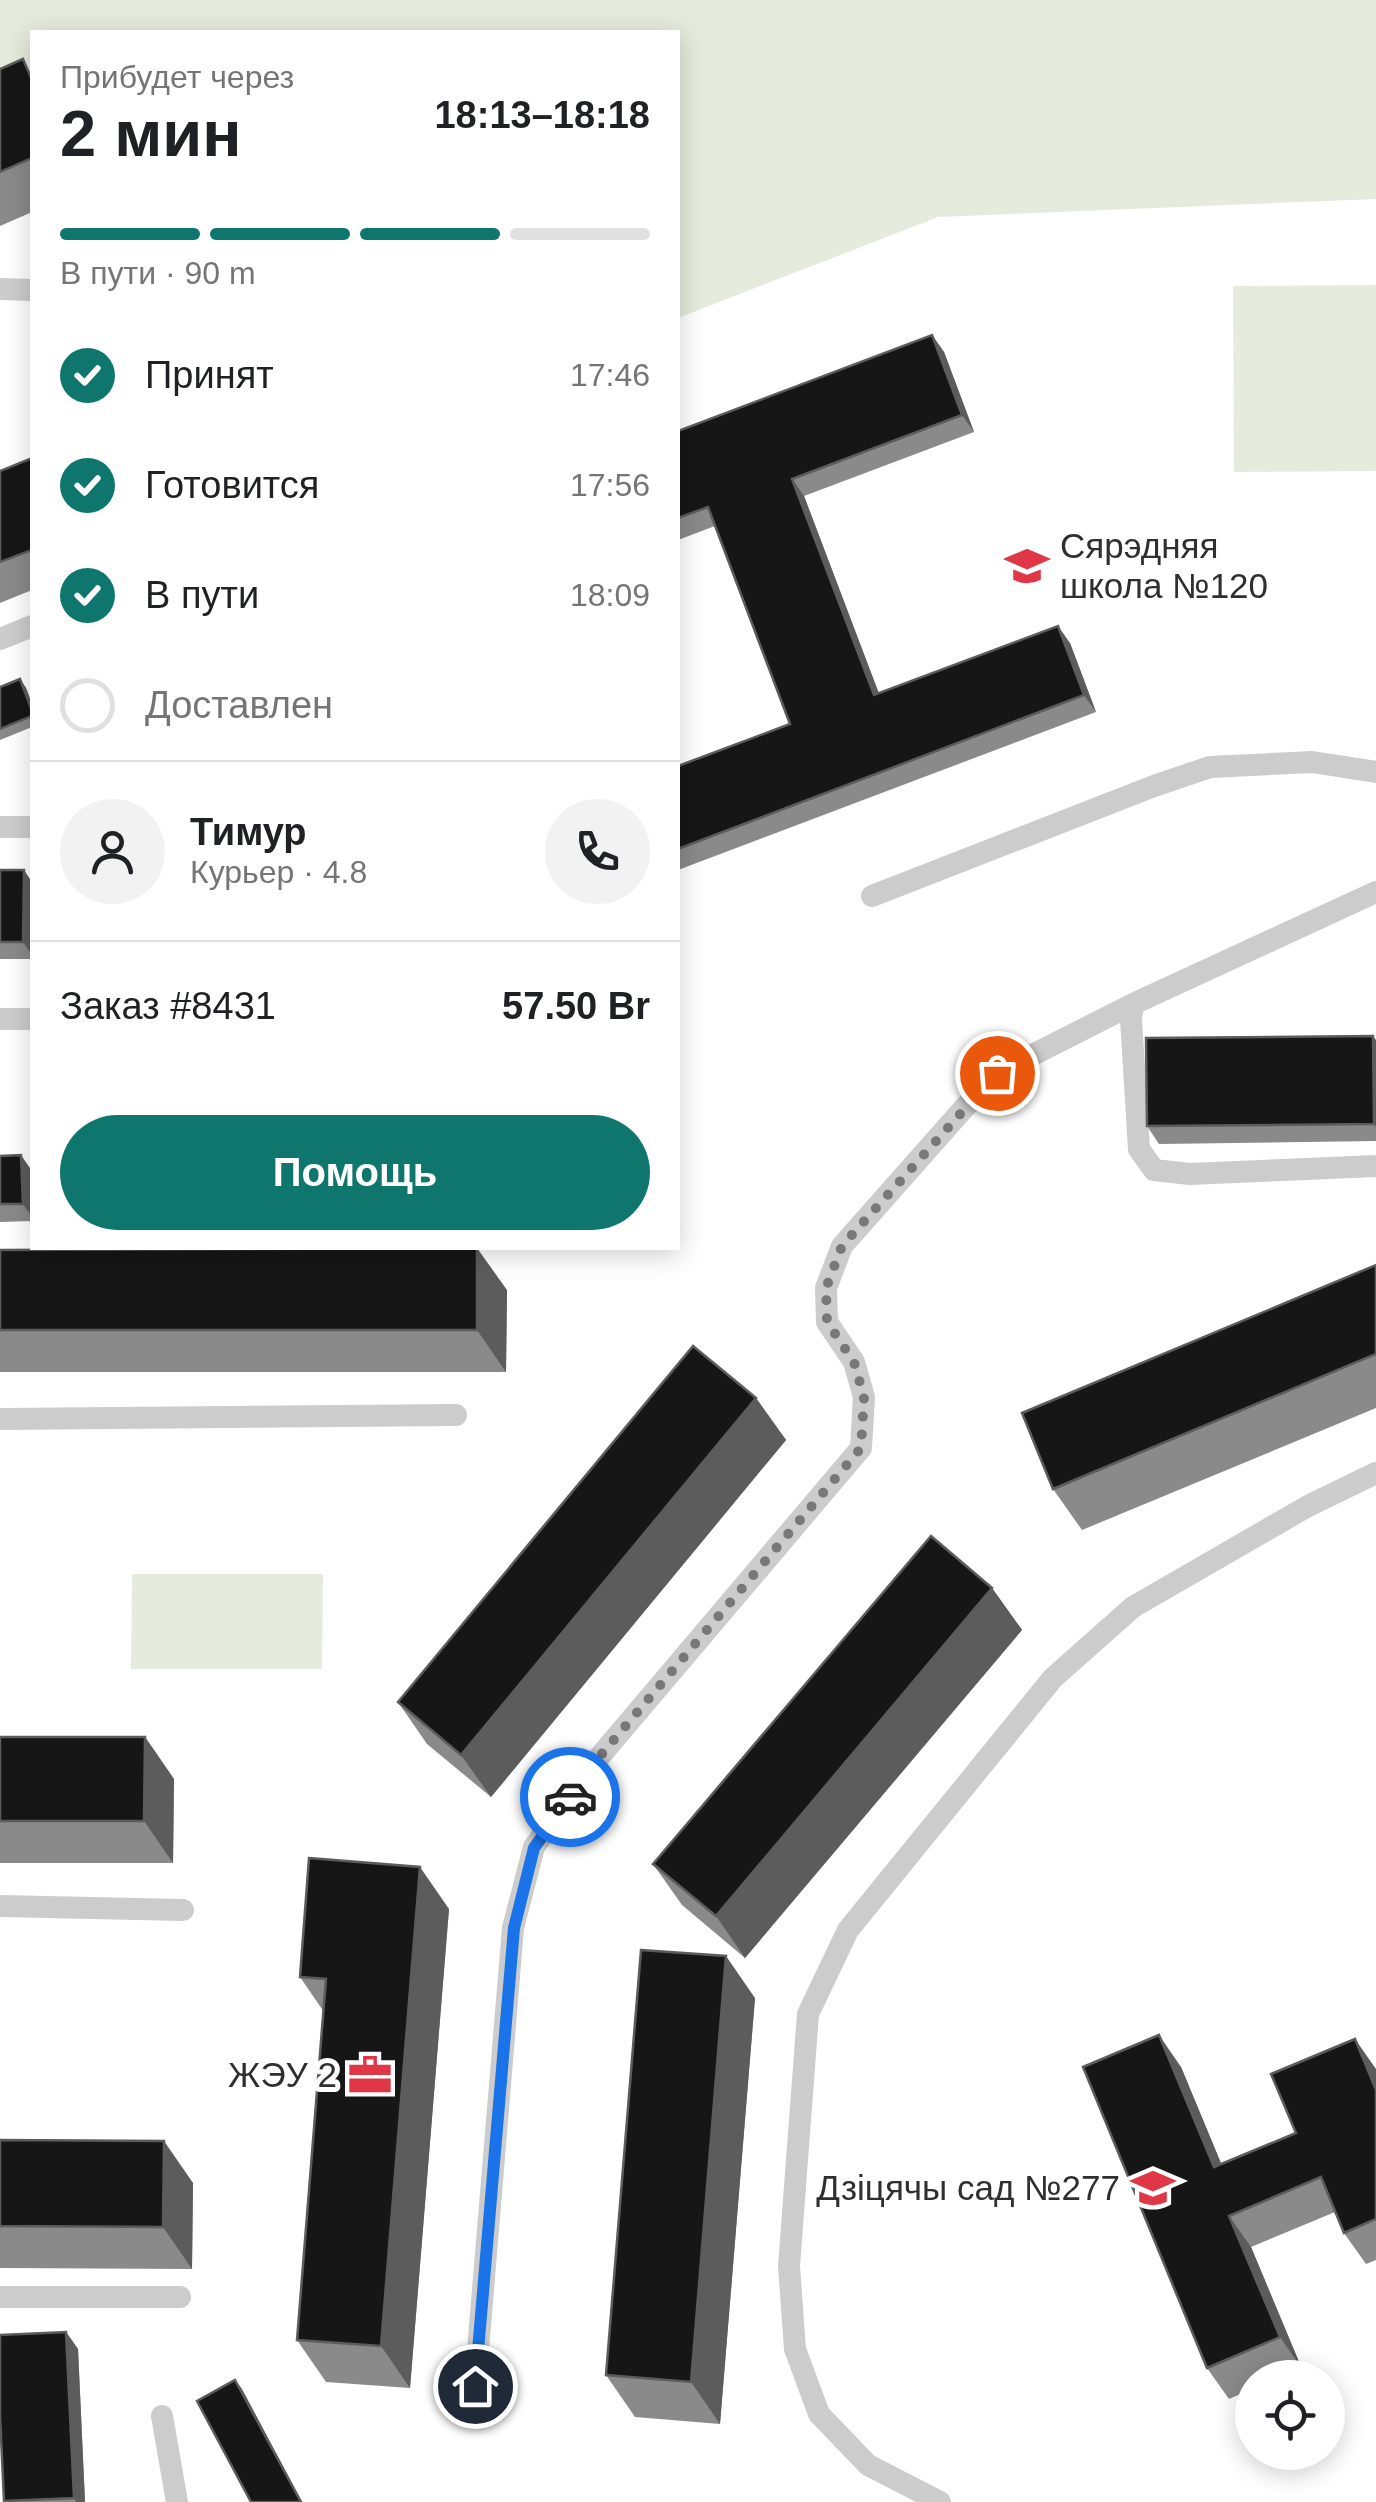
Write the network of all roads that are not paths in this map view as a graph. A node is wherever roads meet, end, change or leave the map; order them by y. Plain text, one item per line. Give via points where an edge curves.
1 (0, 290) edge
2 (30, 290) edge
3 (30, 627) edge
4 (0, 639) edge
5 (1376, 772) edge
6 (0, 827) edge
7 (30, 827) edge
8 (1376, 892) edge
9 (872, 896) dead end
10 (1133, 1004) junction
11 (0, 1019) edge
12 (30, 1019) edge
13 (1376, 1166) edge
14 (456, 1415) dead end
15 (0, 1419) edge
16 (1376, 1473) edge
17 (0, 1906) edge
18 (183, 1910) dead end
19 (0, 2297) edge
20 (180, 2297) dead end
21 (475, 2386) dead end
22 (162, 2416) dead end
23 (177, 2502) edge
24 (940, 2502) edge

1 - 2 lane
3 - 4 lane
5 - 9 lane via 1312,762 1210,767
6 - 7 lane
8 - 10 lane
10 - 13 lane via 1138,1149 1154,1170
10 - 21 lane via 997,1073 842,1246 826,1288 827,1322 854,1362 864,1397 861,1448 595,1762 534,1848 514,1928
11 - 12 lane
14 - 15 lane
16 - 24 lane via 1132,1607 1052,1678 848,1930 808,2014 789,2266 794,2349 820,2414 844,2440 868,2465
17 - 18 lane
19 - 20 lane
22 - 23 lane

